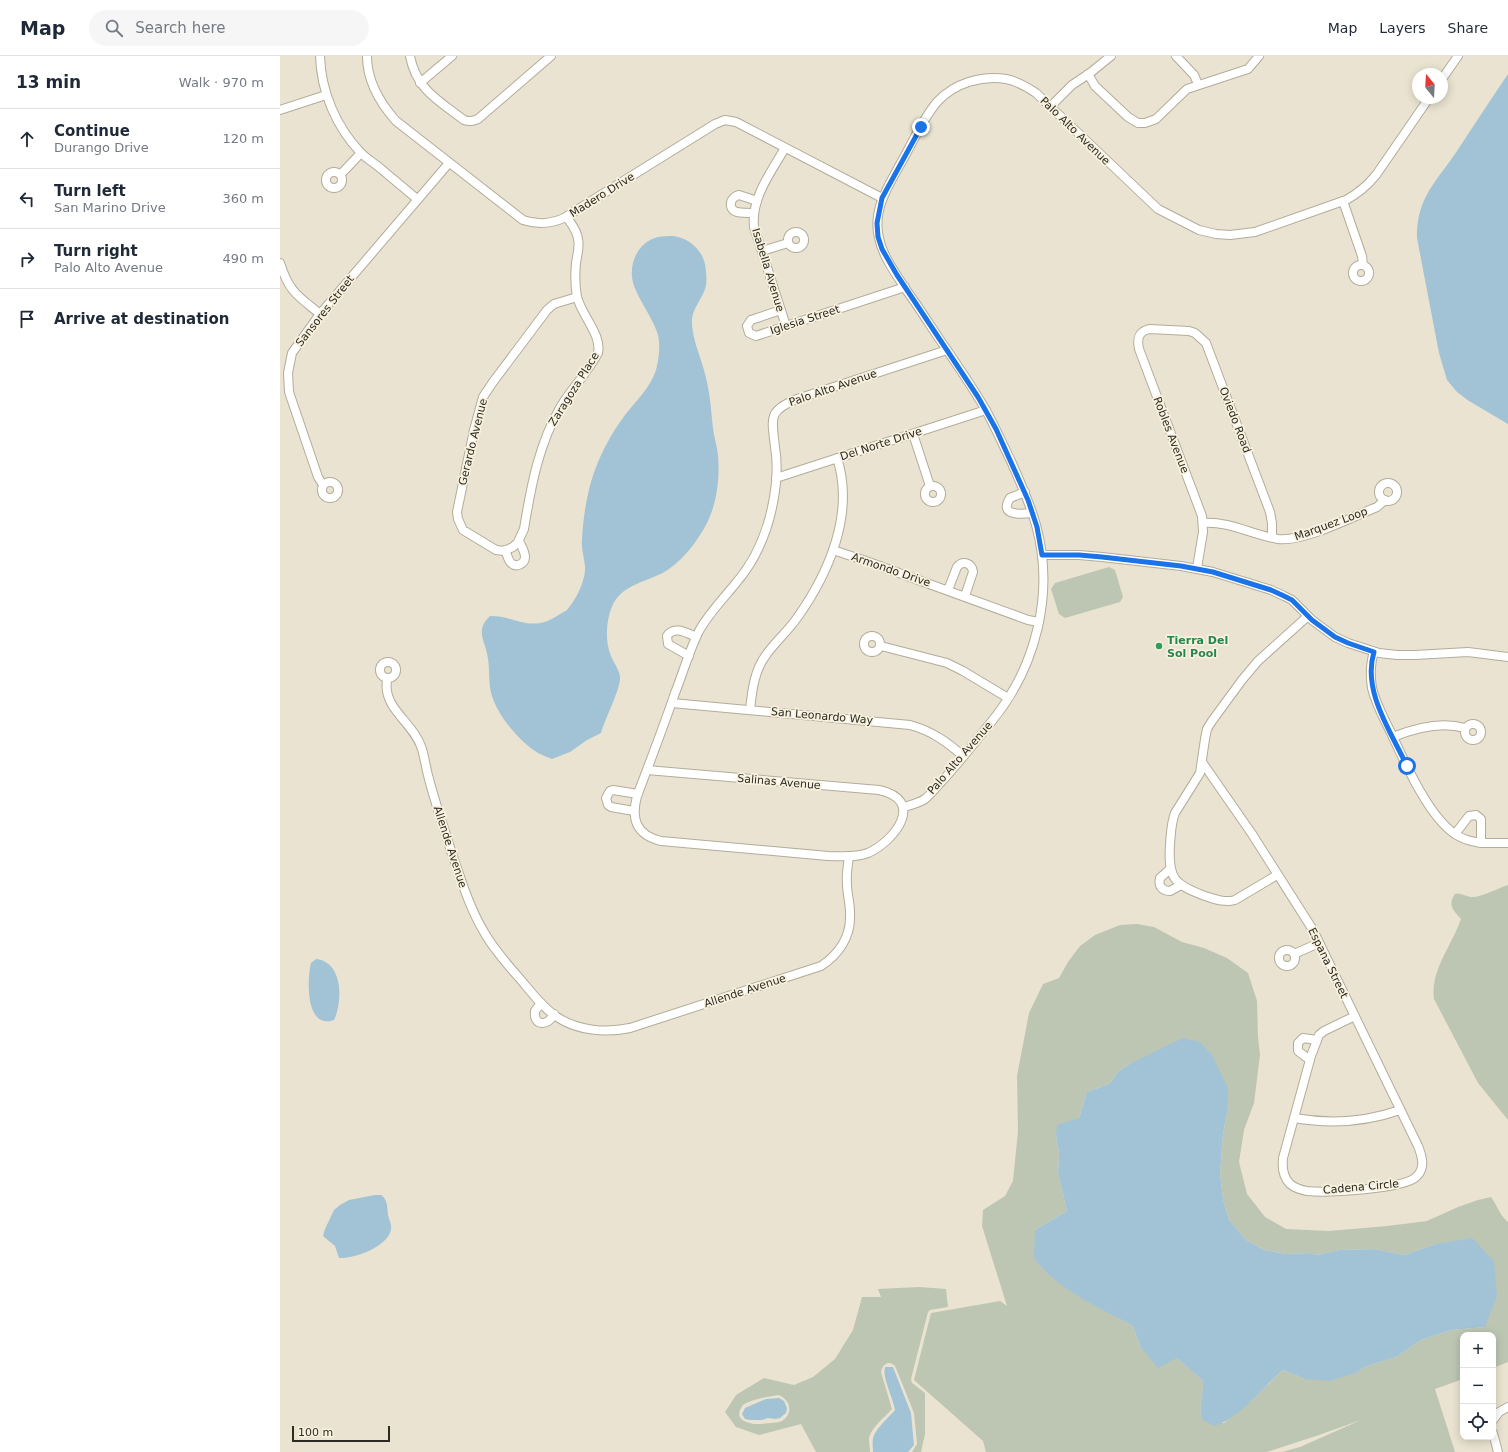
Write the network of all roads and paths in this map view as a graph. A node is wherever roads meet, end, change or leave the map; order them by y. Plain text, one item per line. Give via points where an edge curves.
1 (320, 56) edge
2 (367, 56) edge
3 (410, 56) edge
4 (452, 56) edge
5 (551, 56) edge
6 (1111, 56) edge
7 (1176, 56) edge
8 (1259, 56) edge
9 (1458, 56) edge
10 (1448, 70) edge
11 (1088, 74) junction
12 (420, 83) junction
13 (1198, 84) junction
14 (326, 95) junction
15 (1425, 104) edge
16 (1050, 106) junction
17 (280, 110) edge
18 (785, 148) junction
19 (361, 153) junction
20 (449, 163) junction
21 (341, 174) dead end
22 (882, 198) junction
23 (417, 199) junction
24 (1344, 201) junction
25 (757, 202) junction
26 (754, 213) junction
27 (567, 217) junction
28 (788, 243) dead end
29 (762, 251) junction
30 (280, 263) edge
31 (1363, 265) dead end
32 (904, 287) junction
33 (577, 297) junction
34 (781, 310) junction
35 (320, 314) junction
36 (786, 326) junction
37 (1169, 330) joint
38 (947, 350) junction
39 (986, 410) junction
40 (913, 434) junction
41 (837, 458) junction
42 (776, 478) junction
43 (323, 485) dead end
44 (930, 486) dead end
45 (1025, 492) junction
46 (1385, 500) dead end
47 (1032, 513) junction
48 (1203, 523) junction
49 (1272, 537) junction
50 (512, 546) junction
51 (833, 550) junction
52 (1042, 555) junction
53 (1196, 568) junction
54 (948, 590) junction
55 (965, 596) junction
56 (1308, 616) junction
57 (1039, 622) junction
58 (696, 637) junction
59 (880, 646) dead end
60 (1374, 652) junction
61 (689, 656) junction
62 (1508, 657) edge
63 (387, 678) dead end
64 (1008, 698) junction
65 (672, 703) junction
66 (750, 710) junction
67 (1465, 728) dead end
68 (1393, 737) junction
69 (963, 756) junction
70 (1202, 762) junction
71 (647, 770) junction
72 (638, 794) junction
73 (904, 807) junction
74 (634, 811) junction
75 (1455, 834) junction
76 (1481, 843) junction
77 (1508, 843) edge
78 (849, 856) junction
79 (1170, 869) junction
80 (1277, 875) junction
81 (1181, 885) junction
82 (1319, 943) junction
83 (1294, 954) dead end
84 (541, 1003) junction
85 (554, 1014) junction
86 (1355, 1016) junction
87 (1317, 1040) junction
88 (1310, 1060) junction
89 (1400, 1110) junction
90 (1294, 1118) junction
91 (1417, 1177) joint
92 (1508, 1407) edge
93 (1496, 1416) edge
94 (1495, 1440) edge
95 (1498, 1452) edge

1 - 14 street
2 - 20 street, Madero Drive via 376,93 386,109 406,129
3 - 12 street
4 - 12 street
5 - 12 street via 473,121 464,120
6 - 11 street
7 - 13 street via 1194,75
8 - 13 street via 1248,69
9 - 10 street
11 - 13 street via 1095,86 1128,117 1145,123 1156,119 1187,89
11 - 16 street
14 - 17 street
14 - 19 street via 344,132
15 - 24 street, Palo Alto Avenue via 1367,187
16 - 22 street, Palo Alto Avenue via 1027,87 1008,80 983,79 959,86 938,101
16 - 24 street, Palo Alto Avenue via 1158,209 1199,230 1230,235 1249,233
18 - 22 street, Madero Drive
18 - 25 street, Isabella Avenue
18 - 27 street, Madero Drive via 736,122 720,121
19 - 21 street
19 - 23 street
20 - 23 street, Sansores Street
20 - 27 street, Madero Drive via 524,220 546,224
22 - 32 street, Palo Alto Avenue via 877,223 878,237 888,261
23 - 35 street, Sansores Street
24 - 31 street
25 - 26 street, Isabella Avenue
25 - 26 street, Isabella Avenue via 739,195 730,202 735,211
26 - 29 street, Isabella Avenue via 754,227
27 - 33 street, Zaragoza Place via 578,239 575,274
28 - 29 street
29 - 34 street, Isabella Avenue
30 - 35 street via 292,290
32 - 36 street, Iglesia Street
32 - 38 street, Palo Alto Avenue
33 - 50 street, Zaragoza Place via 598,339 598,353 563,404 546,436 524,529
33 - 50 street, Gerardo Avenue via 554,304 547,310 481,402 461,491 458,518 461,528 496,550
34 - 36 street, Isabella Avenue
34 - 36 street, Iglesia Street via 751,320 747,330 756,336
35 - 43 street, Sansores Street via 292,353 288,382 289,392
37 - 48 street, Robles Avenue via 1143,330 1137,341
37 - 49 street, Oviedo Road via 1195,333 1206,343 1270,512
38 - 39 street, Palo Alto Avenue
38 - 42 street, Palo Alto Avenue via 797,399 780,408 772,425
39 - 40 street, Del Norte Drive
39 - 45 street, Palo Alto Avenue
40 - 41 street, Del Norte Drive
40 - 44 street
41 - 42 street, Del Norte Drive
41 - 51 street via 843,479 844,496
42 - 58 street, Palo Alto Avenue via 768,525 755,555 737,582 706,619
45 - 47 street, Palo Alto Avenue
45 - 47 street via 1010,498 1008,510 1015,514
46 - 49 street, Marquez Loop via 1377,507 1298,538
47 - 52 street, Palo Alto Avenue
48 - 49 street, Marquez Loop via 1226,525
48 - 53 street, Robles Avenue
50 - 50 street via 510,562 520,564 524,561 525,555
51 - 54 street, Armondo Drive
51 - 66 street via 809,600 790,628 765,655 753,683
52 - 53 street via 1079,555
52 - 57 street, Palo Alto Avenue via 1044,576
53 - 56 street via 1281,594 1292,600
54 - 55 street, Armondo Drive
54 - 55 street via 957,567 967,563 973,572
55 - 57 street, Armondo Drive
56 - 60 street via 1335,637
56 - 70 street via 1258,661 1212,721 1207,729
57 - 64 street, Palo Alto Avenue via 1024,670
58 - 61 street, Palo Alto Avenue
58 - 61 street via 676,630 670,631 666,636 668,644
59 - 64 street via 947,663
60 - 62 street via 1397,656 1468,652
60 - 68 street via 1371,668 1373,689
61 - 65 street, Palo Alto Avenue
63 - 84 street, Allende Avenue via 386,690 393,706 419,742 440,818 477,920 494,947
64 - 69 street, Palo Alto Avenue
65 - 66 street, San Leonardo Way
65 - 71 street, Palo Alto Avenue
66 - 69 street, San Leonardo Way via 910,725 944,739
67 - 68 street via 1454,725 1423,727
68 - 75 street via 1421,791 1441,821
69 - 73 street, Palo Alto Avenue via 925,799
70 - 79 street via 1200,773 1173,819
70 - 80 street, Espana Street
71 - 72 street, Palo Alto Avenue
71 - 73 street, Salinas Avenue via 880,790 895,795
72 - 74 street, Palo Alto Avenue
72 - 74 street via 613,790 606,798 611,807
73 - 78 street via 903,816 886,842 867,853
74 - 78 street via 635,822 644,834 661,841
75 - 76 street via 1471,842
75 - 76 street via 1469,816 1476,815 1481,820
76 - 77 street
78 - 85 street, Allende Avenue via 847,882 850,927 841,948 821,966 616,1031 583,1028
79 - 81 street
79 - 81 street via 1160,878 1162,889 1170,891
80 - 81 street via 1229,902 1188,890
80 - 82 street, Espana Street
82 - 83 street
82 - 86 street, Espana Street
84 - 85 street, Allende Avenue
84 - 85 street via 534,1015 539,1022 547,1023
86 - 87 street, Cadena Circle via 1324,1031
86 - 89 street, Espana Street
87 - 88 street, Cadena Circle
87 - 88 street via 1303,1038 1298,1044 1298,1051
88 - 90 street, Cadena Circle
89 - 90 street via 1371,1118 1347,1120
89 - 91 street, Espana Street via 1422,1155 1422,1168
90 - 91 street, Cadena Circle via 1282,1168 1290,1184 1298,1189 1330,1192 1380,1187 1403,1183
92 - 93 street
94 - 95 street

